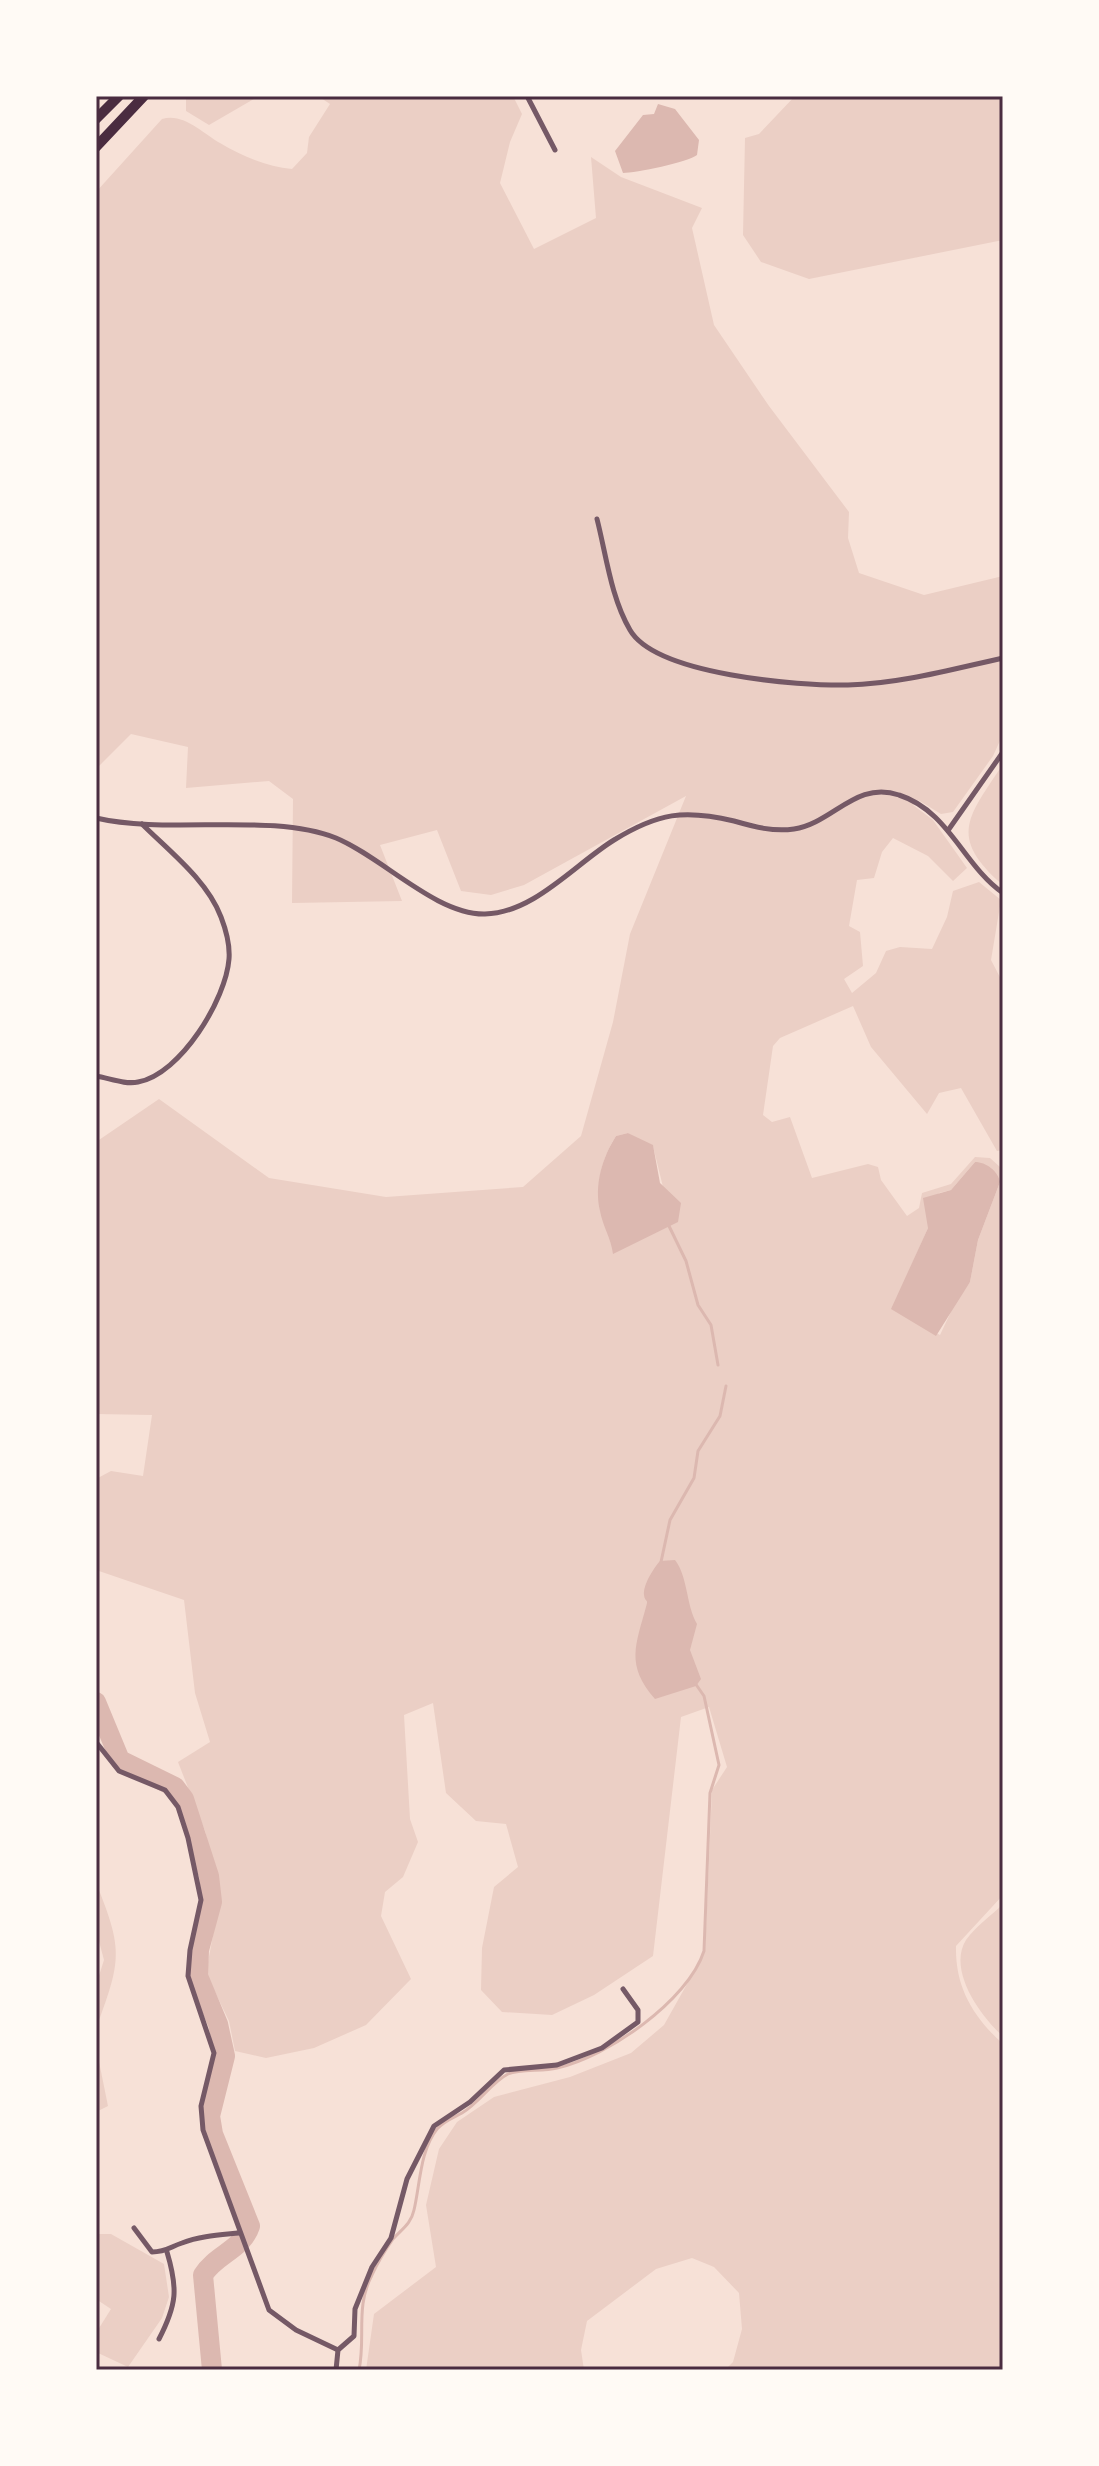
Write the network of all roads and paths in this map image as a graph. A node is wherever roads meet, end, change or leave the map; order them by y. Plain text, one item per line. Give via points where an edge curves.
1 (119, 96) edge
2 (144, 96) edge
3 (527, 96) edge
4 (96, 119) edge
5 (96, 147) edge
6 (555, 150) dead end
7 (597, 519) dead end
8 (1003, 658) edge
9 (1003, 752) edge
10 (96, 818) edge
11 (141, 823) junction
12 (949, 829) junction
13 (1003, 893) edge
14 (96, 1076) edge
15 (96, 1742) edge
16 (623, 1989) dead end
17 (134, 2228) dead end
18 (240, 2234) junction
19 (167, 2252) junction
20 (159, 2339) dead end
21 (338, 2350) junction
22 (336, 2370) edge

1 - 4 highway
2 - 5 highway
3 - 6 street
7 - 8 street via 630,631 665,657 762,678 849,685
9 - 12 street
10 - 11 street
11 - 12 street via 311,831 366,853 441,901 482,915 518,907 611,842 663,816 709,815 783,830 799,828 857,796 880,791 912,801
11 - 14 street via 214,902 229,957 213,1009 195,1038 166,1067 133,1083
12 - 13 street via 980,873
15 - 18 street via 119,1771 165,1790 178,1807 188,1838 201,1900 188,1976 214,2053 201,2106 203,2130
16 - 21 street via 638,2010 638,2022 602,2048 557,2065 504,2070 434,2126 410,2171 391,2238 355,2309 354,2336
17 - 19 street via 152,2252
18 - 19 street via 179,2243
18 - 21 street via 269,2310
19 - 20 street via 176,2282 174,2307
21 - 22 street

